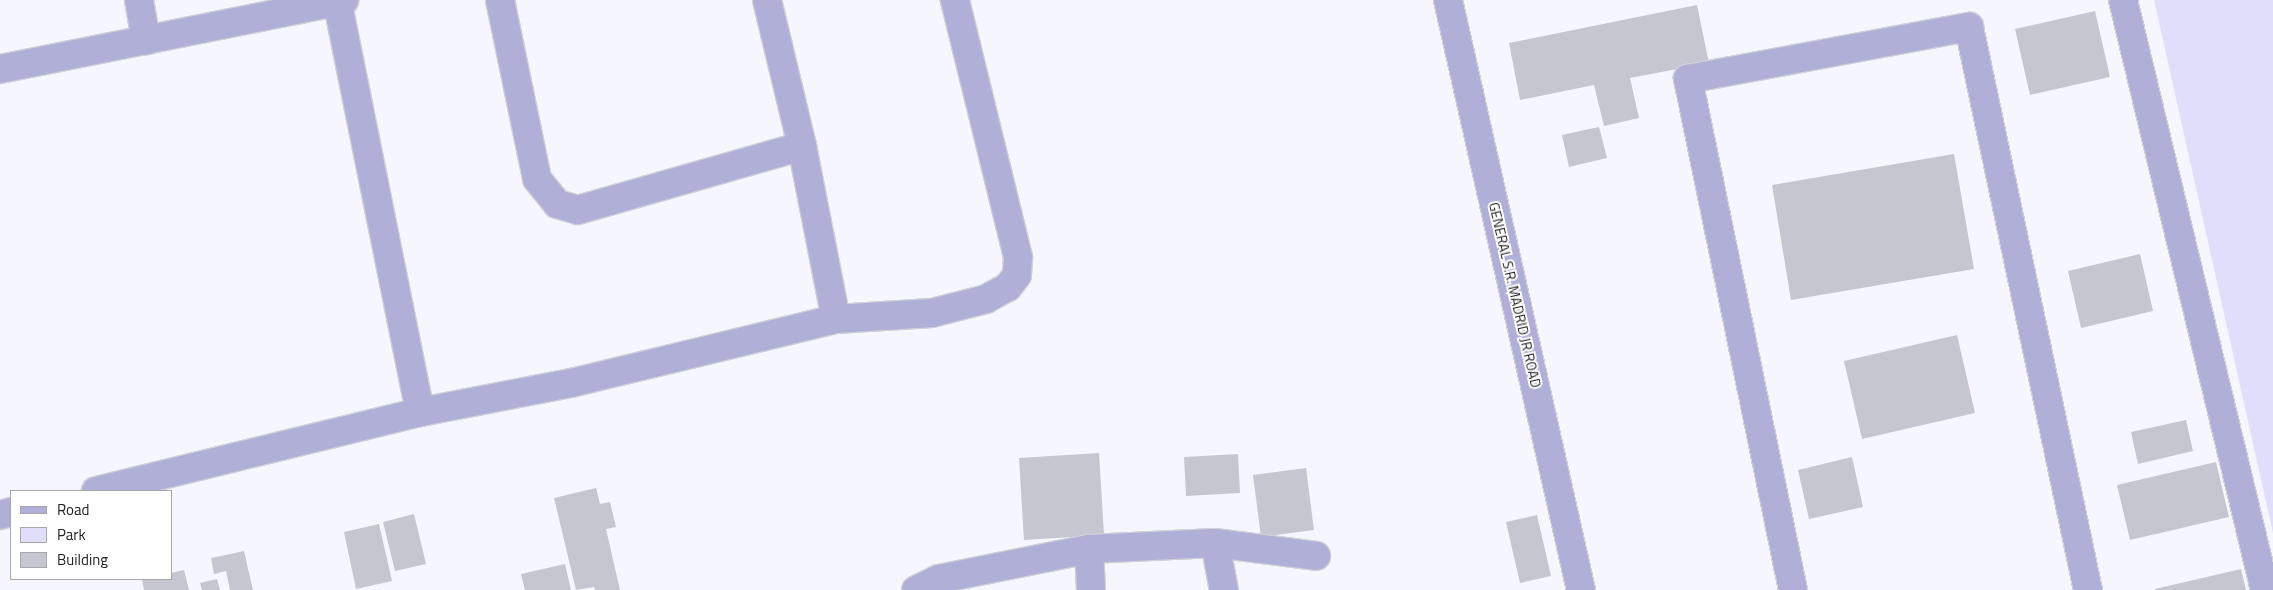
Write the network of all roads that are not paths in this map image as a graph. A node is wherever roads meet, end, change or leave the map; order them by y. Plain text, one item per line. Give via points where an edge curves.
1 (138, 0) edge
2 (339, 0) edge
3 (500, 0) edge
4 (768, 0) edge
5 (955, 0) edge
6 (1448, 0) edge
7 (2123, 0) edge
8 (146, 40) junction
9 (0, 69) edge
10 (802, 146) junction
11 (836, 319) junction
12 (420, 412) junction
13 (100, 490) edge
14 (1215, 543) junction
15 (1089, 549) junction
16 (1316, 556) dead end
17 (916, 590) edge
18 (1090, 590) edge
19 (1224, 590) edge
20 (1581, 590) edge
21 (1793, 590) edge
22 (2088, 590) edge
23 (2265, 590) edge

1 - 8 street
2 - 8 street
2 - 12 street
3 - 10 street via 537,179 557,204 578,210
4 - 10 street
5 - 11 street via 1018,256 1017,275 1008,287 986,299 932,313
6 - 20 street, GENERAL S.R. MADRID JR ROAD
7 - 23 street
8 - 9 street
10 - 11 street
11 - 12 street via 571,383
12 - 13 street
14 - 15 street
14 - 16 street
14 - 19 street
15 - 17 street via 939,578
15 - 18 street
21 - 22 street via 1688,80 1969,27

